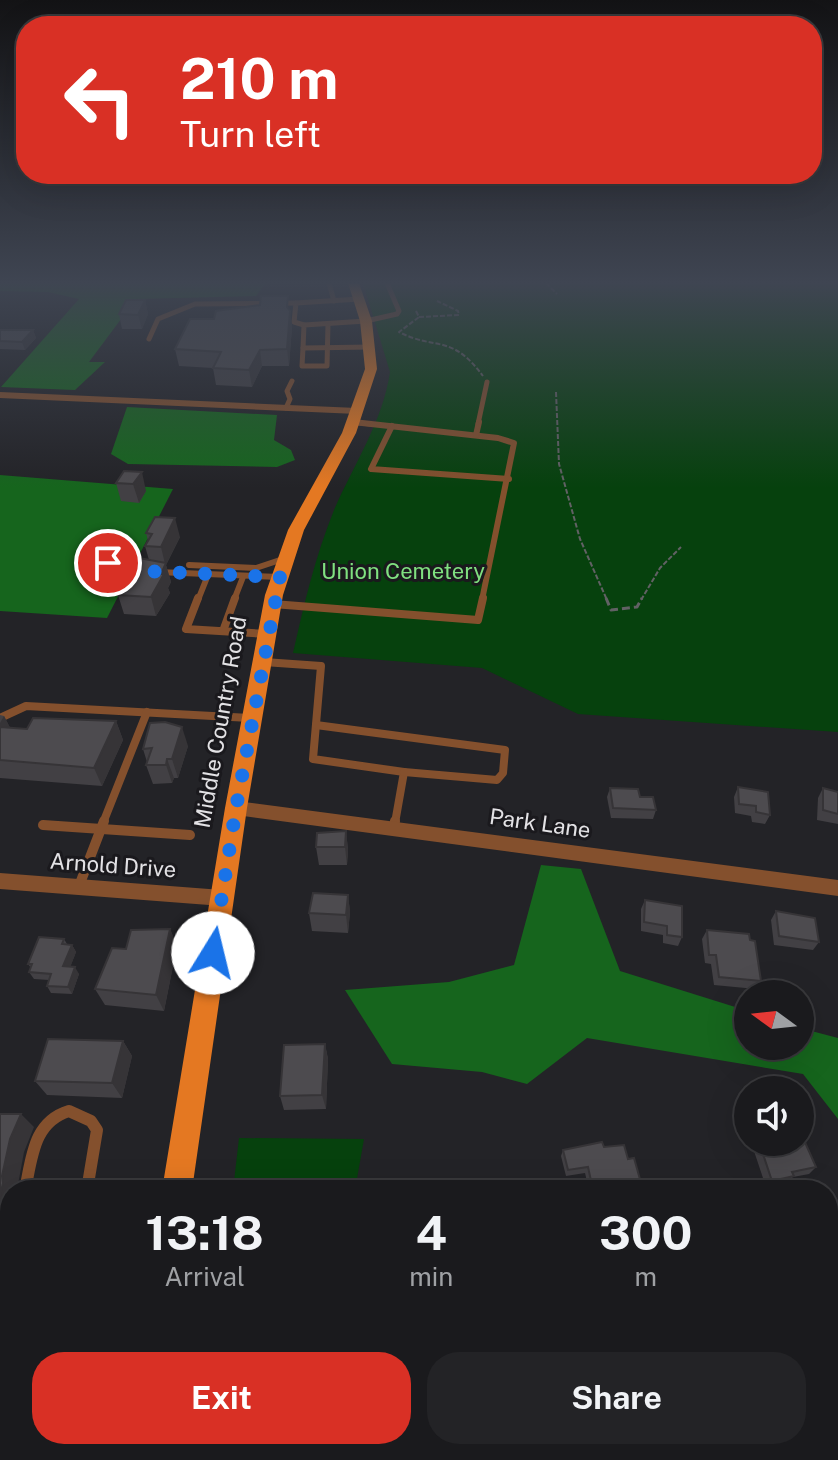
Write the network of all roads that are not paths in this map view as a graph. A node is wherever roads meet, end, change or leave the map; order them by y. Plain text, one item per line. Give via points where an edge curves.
1 (303, 351) edge
2 (327, 351) edge
3 (371, 351) edge
4 (292, 381) dead end
5 (487, 382) road end
6 (0, 395) edge
7 (286, 408) junction
8 (355, 416) junction
9 (392, 426) junction
10 (476, 435) junction
11 (509, 479) junction
12 (286, 558) junction
13 (108, 563) dead end
14 (189, 565) dead end
15 (208, 575) junction
16 (243, 577) junction
17 (280, 577) junction
18 (273, 604) junction
19 (223, 631) junction
20 (268, 634) junction
21 (263, 662) junction
22 (147, 712) junction
23 (0, 718) edge
24 (254, 719) junction
25 (316, 725) junction
26 (404, 772) junction
27 (236, 808) junction
28 (43, 825) dead end
29 (102, 828) junction
30 (394, 828) junction
31 (190, 835) dead end
32 (0, 881) edge
33 (79, 886) junction
34 (838, 888) edge
35 (222, 898) junction
36 (28, 1180) edge
37 (89, 1180) edge
38 (179, 1180) edge

1 - 2 lane via 302,366 325,367
3 - 8 main road, Middle Country Road via 371,369
4 - 7 lane
5 - 10 lane
6 - 7 street
7 - 8 street
8 - 9 lane
8 - 12 main road, Middle Country Road
9 - 10 lane
9 - 11 lane via 371,469
10 - 11 lane via 514,443
11 - 18 lane via 478,620
12 - 14 lane via 256,568
12 - 17 main road, Middle Country Road
13 - 15 lane via 138,565 141,571
15 - 16 lane
15 - 19 lane via 186,629
16 - 17 lane
16 - 19 lane
17 - 18 main road, Middle Country Road
18 - 20 main road, Middle Country Road
19 - 20 lane
20 - 21 main road, Middle Country Road
21 - 24 main road, Middle Country Road
21 - 25 lane via 321,666
22 - 23 lane via 26,706
22 - 24 lane
22 - 29 lane
24 - 27 main road, Middle Country Road
25 - 26 lane via 313,759
25 - 26 lane via 505,750 497,780
26 - 30 lane
27 - 30 street, Park Lane
27 - 35 main road, Middle Country Road
28 - 29 lane
29 - 31 lane
29 - 33 lane
30 - 34 street, Park Lane
32 - 33 street, Arnold Drive
33 - 35 street, Arnold Drive
35 - 38 main road, Middle Country Road
36 - 37 lane via 41,1128 48,1118 69,1111 91,1121 97,1130

